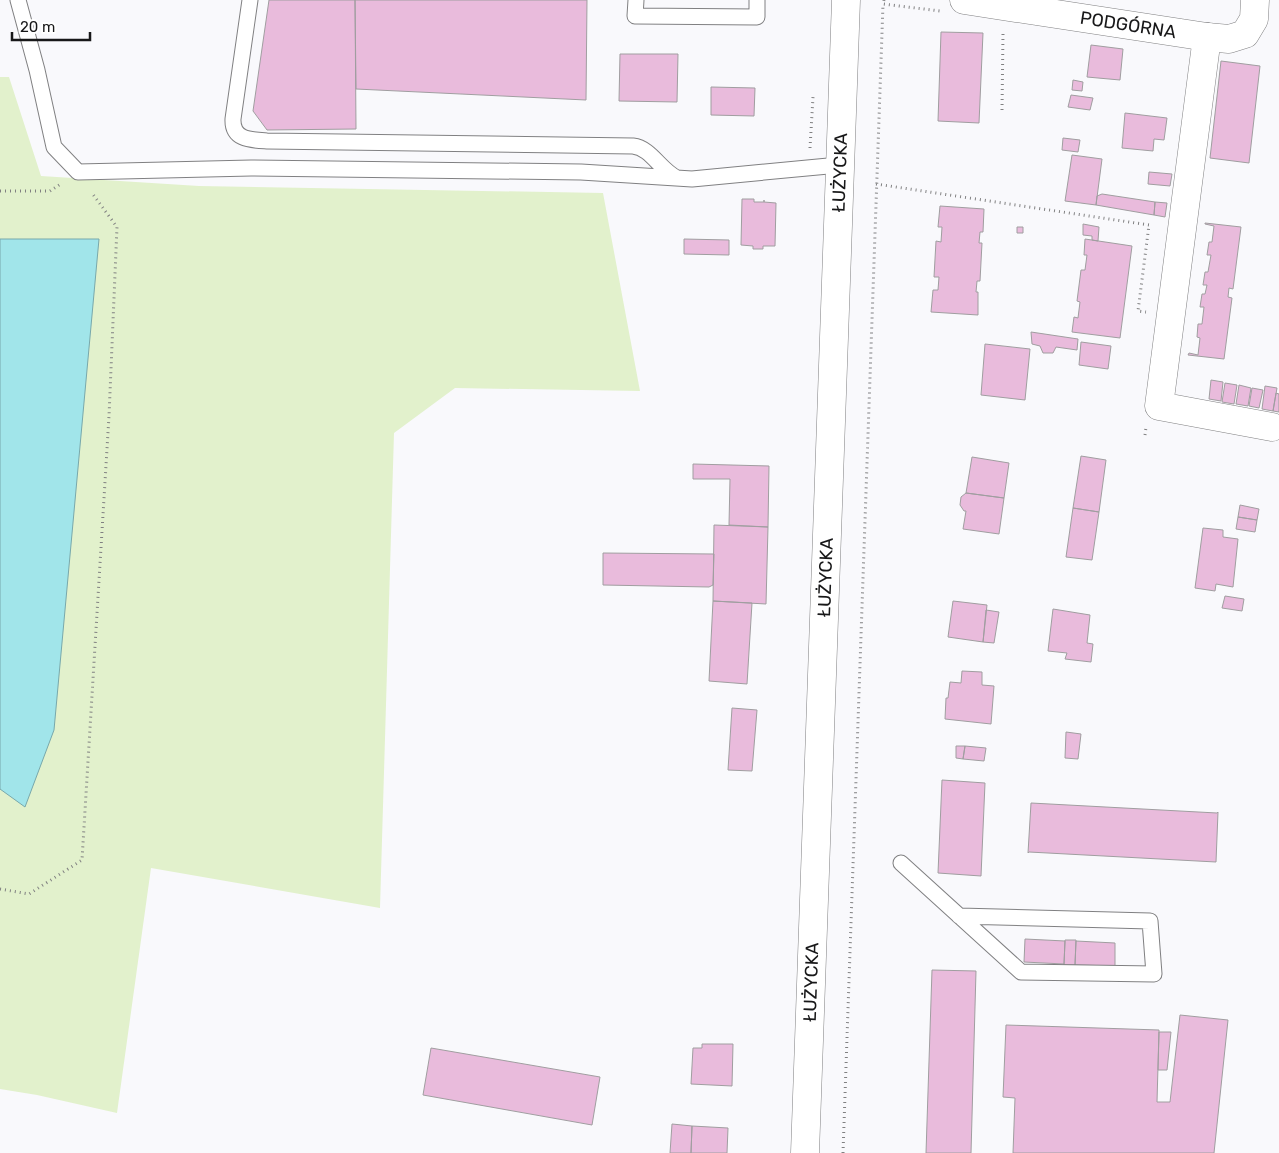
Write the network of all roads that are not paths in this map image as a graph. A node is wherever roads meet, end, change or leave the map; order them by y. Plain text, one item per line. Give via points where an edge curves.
1 (18, 0) edge
2 (250, 0) edge
3 (636, 0) edge
4 (757, 0) edge
5 (846, 0) edge
6 (956, 6) edge
7 (1254, 8) edge
8 (1207, 37) junction
9 (839, 165) junction
10 (676, 178) junction
11 (1272, 427) dead end
12 (901, 863) dead end
13 (959, 916) junction
14 (805, 1153) edge

1 - 10 lane via 54,147 78,172 251,168 581,172
2 - 10 lane via 232,126 244,138 267,141 633,146 640,147
3 - 4 lane via 636,16 757,16
5 - 9 street, ŁUŻYCKA
6 - 8 street, PODGÓRNA
7 - 8 street, PODGÓRNA via 1245,34 1229,39
8 - 11 street via 1159,406
9 - 10 lane
9 - 14 street, ŁUŻYCKA
12 - 13 lane
13 - 13 lane via 1021,972 1154,974 1150,921

